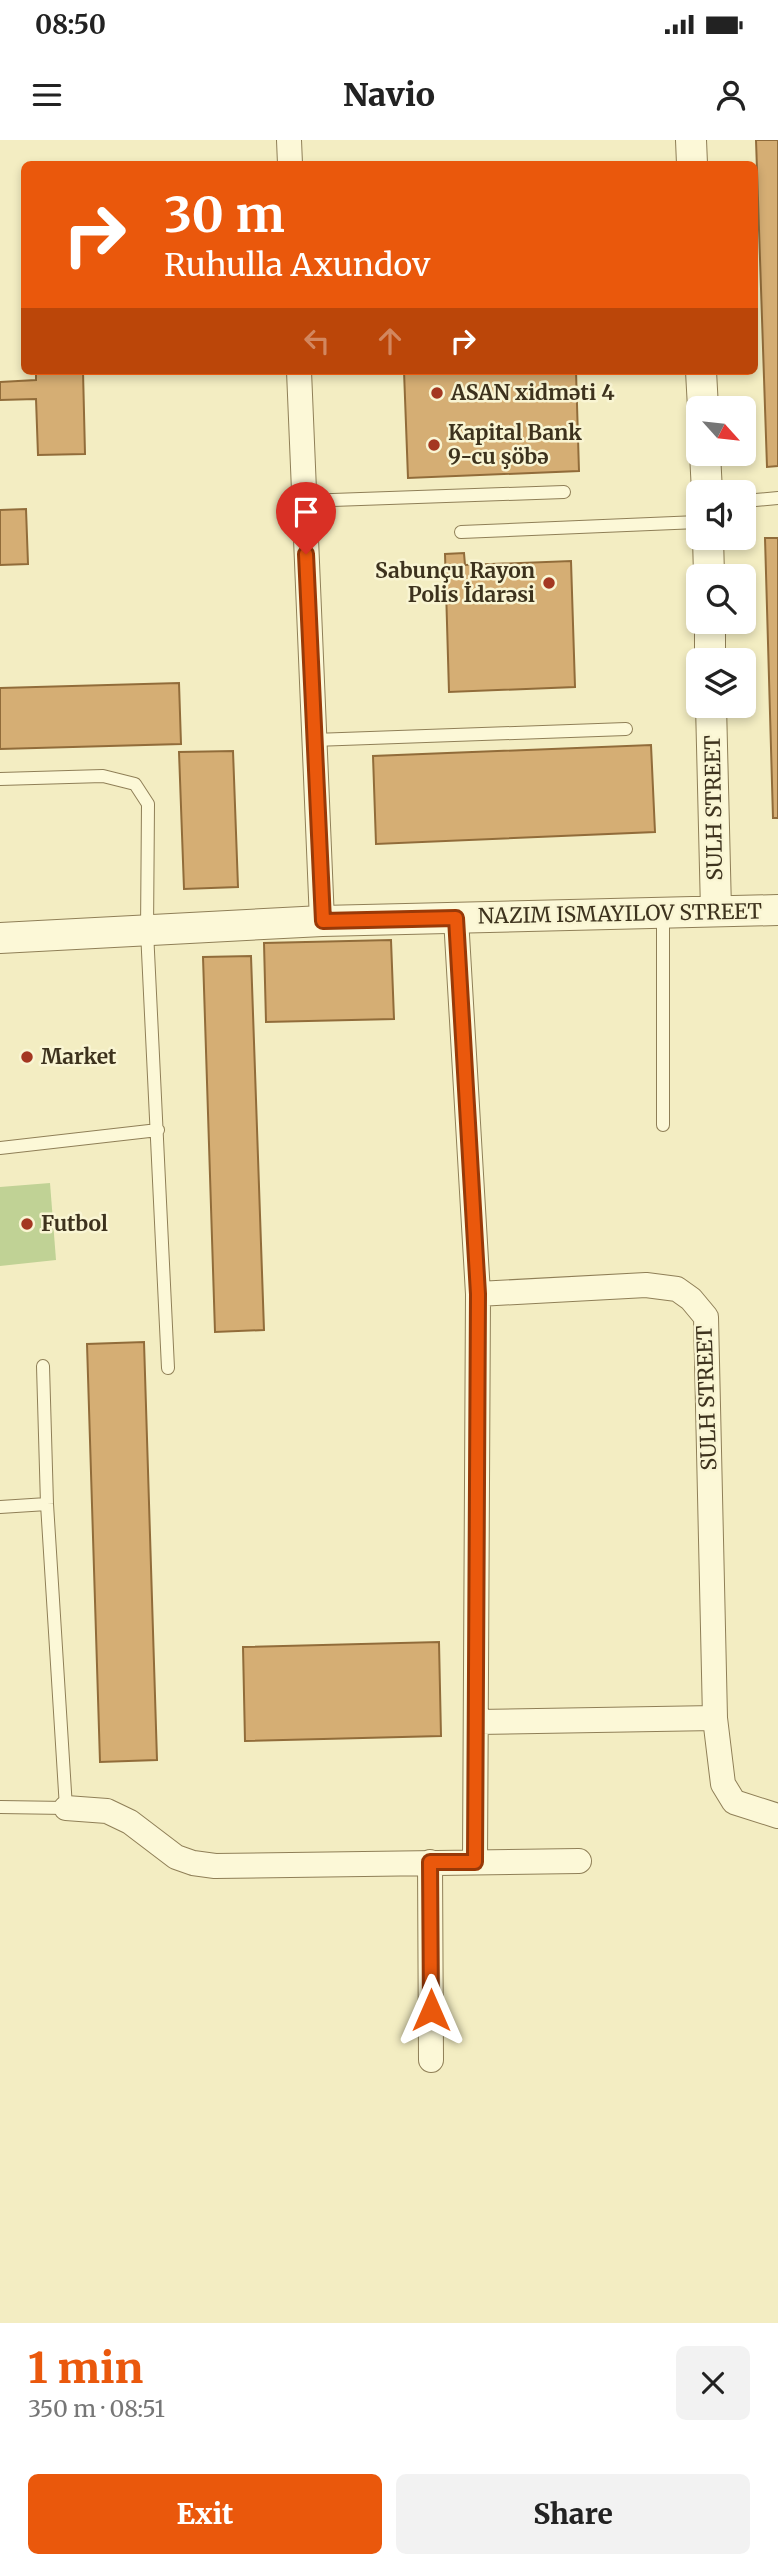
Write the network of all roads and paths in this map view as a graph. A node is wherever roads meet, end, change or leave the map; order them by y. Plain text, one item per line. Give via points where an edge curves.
1 (289, 140) edge
2 (691, 140) edge
3 (290, 161) edge
4 (692, 161) edge
5 (299, 375) edge
6 (701, 375) edge
7 (702, 396) edge
8 (564, 492) dead end
9 (778, 498) edge
10 (304, 500) junction
11 (756, 500) edge
12 (686, 523) edge
13 (461, 532) dead end
14 (711, 718) edge
15 (626, 729) dead end
16 (314, 740) junction
17 (0, 779) edge
18 (716, 910) junction
19 (778, 910) edge
20 (663, 912) junction
21 (456, 918) junction
22 (323, 921) junction
23 (147, 931) junction
24 (0, 938) edge
25 (663, 1125) dead end
26 (158, 1130) junction
27 (0, 1148) edge
28 (478, 1294) junction
29 (43, 1366) dead end
30 (168, 1368) dead end
31 (47, 1504) junction
32 (0, 1507) edge
33 (715, 1718) junction
34 (477, 1722) junction
35 (0, 1807) edge
36 (65, 1808) junction
37 (778, 1816) edge
38 (579, 1861) dead end
39 (430, 1862) junction
40 (475, 1862) junction
41 (431, 2060) dead end

1 - 3 street
2 - 4 street
5 - 10 street
6 - 7 street
8 - 10 lane
9 - 11 lane
10 - 16 street
12 - 13 lane
14 - 18 street, SULH STREET
15 - 16 lane
16 - 22 street
17 - 23 lane via 103,776 135,784 148,804
18 - 19 street, NAZIM ISMAYILOV STREET
18 - 20 street, NAZIM ISMAYILOV STREET
20 - 21 street, NAZIM ISMAYILOV STREET
20 - 25 lane
21 - 22 street, NAZIM ISMAYILOV STREET
21 - 28 street
22 - 23 street, NAZIM ISMAYILOV STREET
23 - 24 street, NAZIM ISMAYILOV STREET
23 - 26 lane
26 - 27 lane
26 - 30 lane
28 - 33 street, SULH STREET via 646,1285 677,1289 706,1317
28 - 34 street
29 - 31 lane
31 - 32 lane
31 - 36 lane
33 - 34 street
33 - 37 street, SULH STREET via 723,1784 734,1802
34 - 40 street
35 - 36 lane
36 - 39 street via 107,1811 130,1822 176,1857 193,1863
38 - 40 street
39 - 40 street
39 - 41 street

